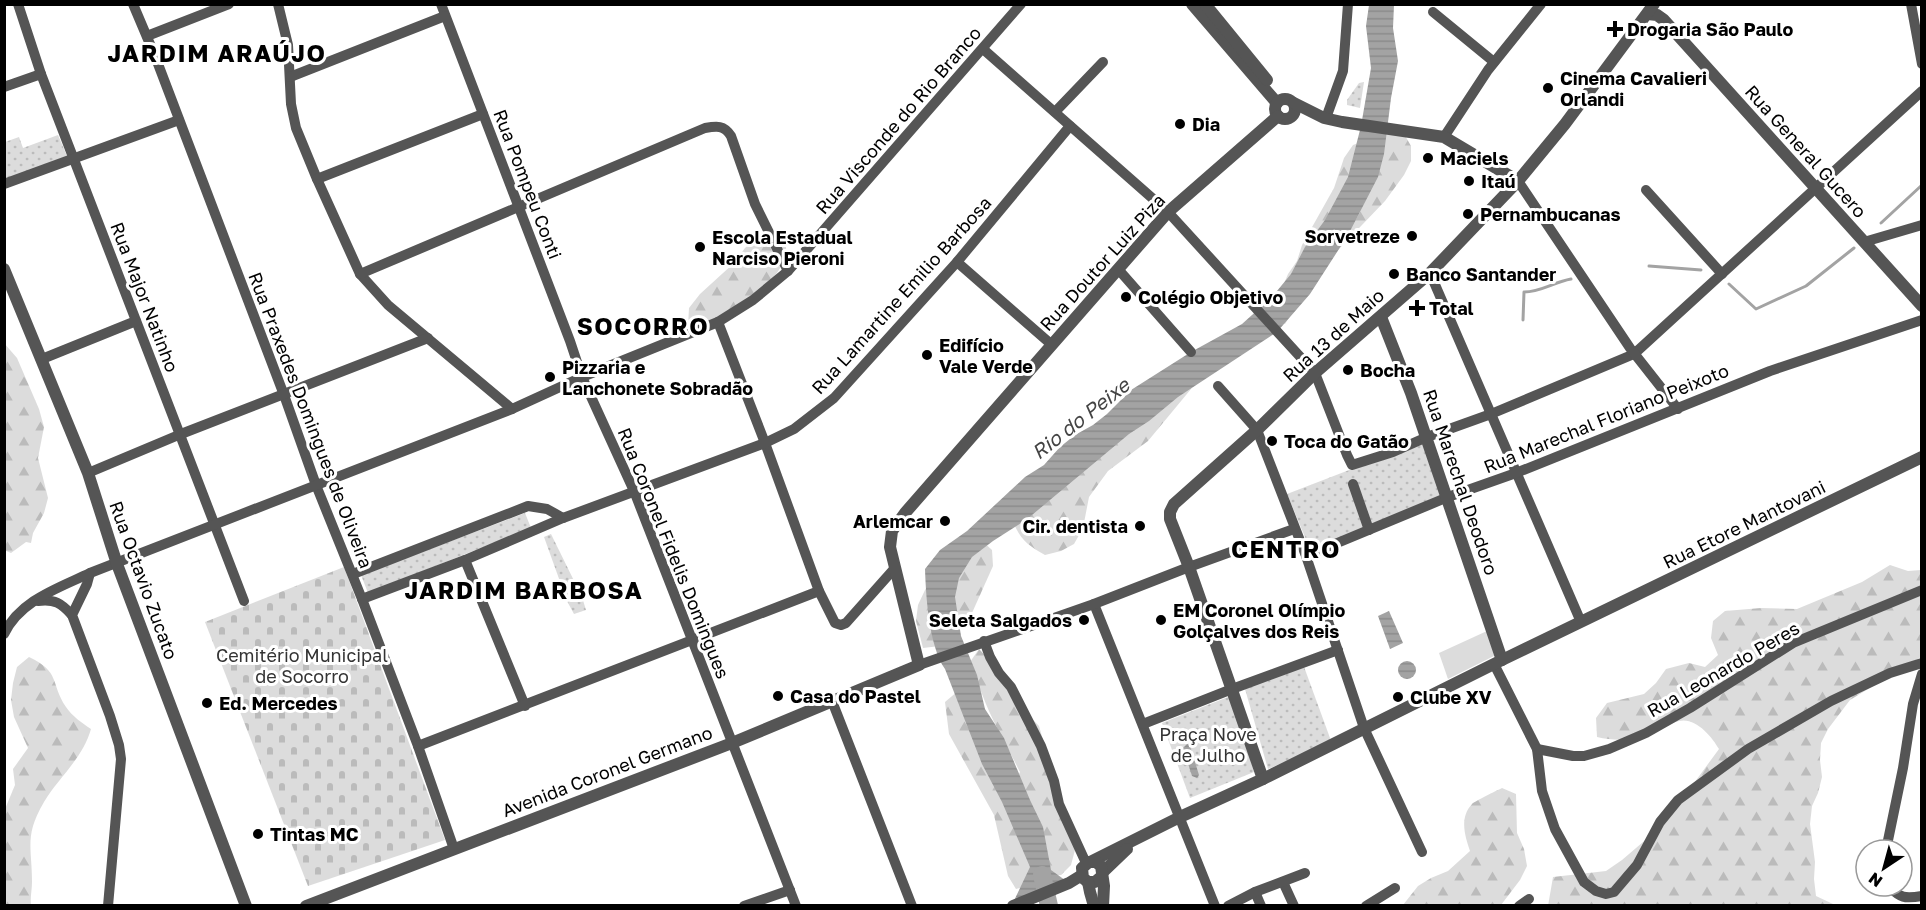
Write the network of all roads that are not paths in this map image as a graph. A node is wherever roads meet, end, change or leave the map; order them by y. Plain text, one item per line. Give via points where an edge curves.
1 (18, 4) edge
2 (133, 4) edge
3 (229, 4) edge
4 (278, 4) edge
5 (441, 4) edge
6 (1020, 4) edge
7 (1192, 4) edge
8 (1205, 4) edge
9 (1348, 4) edge
10 (1541, 4) edge
11 (1911, 4) edge
12 (1653, 8) edge
13 (1433, 12) dead end
14 (445, 16) junction
15 (147, 36) junction
16 (983, 49) junction
17 (1103, 62) dead end
18 (1494, 62) junction
19 (1922, 64) edge
20 (41, 74) junction
21 (290, 77) junction
22 (4, 87) edge
23 (1922, 92) edge
24 (1284, 108) junction
25 (1055, 112) junction
26 (483, 114) junction
27 (1325, 118) junction
28 (179, 120) junction
29 (1070, 126) junction
30 (1444, 137) junction
31 (74, 158) junction
32 (317, 180) junction
33 (1518, 181) junction
34 (4, 184) edge
35 (1815, 187) junction
36 (1646, 190) dead end
37 (518, 208) junction
38 (1168, 212) junction
39 (1922, 225) edge
40 (1864, 242) junction
41 (957, 262) junction
42 (4, 269) edge
43 (1118, 269) junction
44 (788, 271) junction
45 (1430, 273) junction
46 (360, 274) junction
47 (1722, 274) junction
48 (1922, 306) edge
49 (1381, 317) junction
50 (1922, 320) edge
51 (136, 321) junction
52 (718, 322) junction
53 (428, 338) junction
54 (1052, 345) junction
55 (1191, 352) dead end
56 (1634, 354) junction
57 (42, 359) junction
58 (1315, 373) junction
59 (582, 377) junction
60 (1218, 386) dead end
61 (284, 395) junction
62 (512, 409) junction
63 (1678, 409) junction
64 (1491, 414) junction
65 (1257, 430) junction
66 (181, 434) junction
67 (1427, 437) junction
68 (765, 443) junction
69 (1922, 457) edge
70 (88, 473) junction
71 (1516, 473) junction
72 (1353, 484) dead end
73 (316, 485) junction
74 (634, 490) junction
75 (1448, 497) junction
76 (558, 520) junction
77 (214, 524) junction
78 (1294, 530) junction
79 (1369, 530) junction
80 (1306, 556) junction
81 (465, 560) junction
82 (117, 564) junction
83 (1189, 567) junction
84 (894, 568) junction
85 (90, 573) junction
86 (353, 574) junction
87 (1922, 590) edge
88 (819, 591) junction
89 (362, 599) junction
90 (244, 601) dead end
91 (29, 603) junction
92 (1094, 604) junction
93 (72, 615) junction
94 (1581, 622) junction
95 (4, 634) edge
96 (693, 640) junction
97 (982, 642) junction
98 (1338, 650) junction
99 (1498, 662) junction
100 (1922, 663) edge
101 (922, 664) junction
102 (1922, 674) edge
103 (1232, 688) junction
104 (832, 701) junction
105 (525, 706) junction
106 (1143, 724) junction
107 (1364, 728) junction
108 (732, 743) junction
109 (418, 746) junction
110 (1537, 749) junction
111 (1263, 779) junction
112 (1180, 817) junction
113 (1888, 838) edge
114 (1134, 841) junction
115 (454, 849) junction
116 (1422, 852) dead end
117 (1087, 870) junction
118 (1305, 873) dead end
119 (1102, 874) junction
120 (1283, 882) junction
121 (1395, 888) dead end
122 (790, 890) junction
123 (1255, 892) junction
124 (1529, 899) dead end
125 (108, 906) edge
126 (246, 906) edge
127 (306, 906) edge
128 (744, 906) edge
129 (796, 906) edge
130 (912, 906) edge
131 (1013, 906) edge
132 (1094, 906) edge
133 (1103, 906) edge
134 (1215, 906) edge
135 (1228, 906) edge
136 (1261, 906) edge
137 (1294, 906) edge
138 (1366, 906) edge
139 (1519, 906) edge

1 - 20 street, Rua Major Natinho
2 - 15 street, Rua Praxedes Domingues de Oliveira
3 - 15 street
4 - 21 street via 288,45
5 - 14 street, Rua Pompeu Conti
6 - 16 street, Rua Visconde do Rio Branco
7 - 24 street
8 - 24 street
9 - 27 street via 1343,71
10 - 18 street
11 - 19 street
12 - 33 street, Rua 13 de Maio
12 - 35 street, Rua General Gucero
13 - 18 street
14 - 21 street
14 - 26 street, Rua Pompeu Conti
15 - 28 street, Rua Praxedes Domingues de Oliveira
16 - 25 street
16 - 44 street, Rua Visconde do Rio Branco
17 - 25 street
18 - 30 street
20 - 22 street
20 - 31 street, Rua Major Natinho
21 - 32 street via 296,128
23 - 35 street
24 - 27 street
24 - 38 street, Rua Doutor Luiz Piza
25 - 29 street
26 - 32 street
26 - 37 street, Rua Pompeu Conti
27 - 30 street
28 - 31 street
28 - 61 street, Rua Praxedes Domingues de Oliveira
29 - 38 street
29 - 41 street, Rua Lamartine Emilio Barbosa
30 - 33 street
31 - 34 street
31 - 51 street, Rua Major Natinho
32 - 46 street
33 - 45 street, Rua 13 de Maio
33 - 56 street
35 - 40 street, Rua General Gucero
35 - 47 street
36 - 47 street
37 - 44 street via 705,128 719,126 731,136 755,204
37 - 46 street
37 - 59 street, Rua Pompeu Conti
38 - 43 street, Rua Doutor Luiz Piza
38 - 58 street
39 - 40 street
40 - 48 street, Rua General Gucero
41 - 54 street
41 - 68 street, Rua Lamartine Emilio Barbosa via 834,398 794,429
42 - 57 street, Rua Octavio Zucato
43 - 54 street, Rua Doutor Luiz Piza
43 - 55 street
44 - 52 street, Rua Visconde do Rio Branco
45 - 49 street, Rua 13 de Maio
45 - 64 street
46 - 53 street via 388,305
47 - 56 street
49 - 58 street, Rua 13 de Maio
49 - 67 street, Rua Marechal Deodoro
50 - 63 street, Rua Marechal Floriano Peixoto via 1807,357
51 - 57 street
51 - 66 street, Rua Major Natinho
52 - 59 street, Rua Visconde do Rio Branco
52 - 68 street
53 - 61 street
53 - 62 street
54 - 84 street, Rua Doutor Luiz Piza via 892,531
56 - 63 street
56 - 64 street
57 - 70 street, Rua Octavio Zucato
58 - 65 street, Rua 13 de Maio
58 - 67 street via 1352,465
59 - 62 street, Rua Visconde do Rio Branco
59 - 74 street, Rua Coronel Fidelis Domingues
60 - 65 street
61 - 66 street
61 - 73 street, Rua Praxedes Domingues de Oliveira
62 - 73 street, Rua Visconde do Rio Branco
63 - 71 street, Rua Marechal Floriano Peixoto
64 - 67 street
64 - 71 street
65 - 78 street
65 - 83 street, Rua 13 de Maio via 1174,504 1170,512
66 - 70 street
66 - 77 street, Rua Major Natinho
67 - 75 street, Rua Marechal Deodoro
68 - 74 street, Rua Lamartine Emilio Barbosa
68 - 88 street
69 - 94 street, Rua Etore Mantovani
70 - 82 street, Rua Octavio Zucato
71 - 75 street, Rua Marechal Floriano Peixoto
71 - 94 street
72 - 79 street
73 - 77 street, Rua Visconde do Rio Branco
73 - 86 street, Rua Praxedes Domingues de Oliveira
74 - 76 street, Rua Lamartine Emilio Barbosa
74 - 96 street, Rua Coronel Fidelis Domingues
75 - 79 street, Rua Marechal Floriano Peixoto
75 - 99 street, Rua Marechal Deodoro
76 - 81 street, Rua Lamartine Emilio Barbosa
76 - 86 street via 547,509 528,506
77 - 82 street, Rua Visconde do Rio Branco
77 - 90 street, Rua Major Natinho
78 - 80 street
78 - 83 street
79 - 80 street, Rua Marechal Floriano Peixoto
80 - 98 street
81 - 89 street, Rua Lamartine Emilio Barbosa
81 - 105 street
82 - 85 street, Rua Visconde do Rio Branco
82 - 126 street, Rua Octavio Zucato
83 - 92 street
83 - 103 street
84 - 88 street via 841,625 831,618
84 - 101 street, Rua Doutor Luiz Piza
85 - 91 street, Rua Visconde do Rio Branco
85 - 93 street
86 - 89 street, Rua Praxedes Domingues de Oliveira
87 - 110 street, Rua Leonardo Peres via 1793,643 1690,708 1609,749 1584,756
88 - 96 street
89 - 109 street, Rua Praxedes Domingues de Oliveira
91 - 93 street via 53,600
91 - 95 street
92 - 97 street
92 - 106 street
93 - 125 street via 121,759
94 - 99 street, Rua Etore Mantovani
96 - 105 street
96 - 108 street, Rua Coronel Fidelis Domingues
97 - 101 street
97 - 117 street via 1011,687 1041,746 1059,804
98 - 103 street
98 - 107 street
99 - 107 street, Rua Etore Mantovani
99 - 110 street
100 - 110 street via 1890,673 1831,701 1748,749 1678,800 1660,822 1637,865 1614,892 1606,894 1584,882 1555,828 1542,791
101 - 104 street, Avenida Coronel Germano
102 - 113 street
103 - 106 street
103 - 111 street
104 - 108 street, Avenida Coronel Germano
104 - 130 street
105 - 109 street
106 - 112 street
107 - 111 street, Rua Etore Mantovani
107 - 116 street
108 - 115 street, Avenida Coronel Germano
108 - 122 street, Rua Coronel Fidelis Domingues
109 - 115 street, Rua Praxedes Domingues de Oliveira
111 - 112 street, Rua Etore Mantovani
112 - 114 street, Rua Etore Mantovani
112 - 134 street
114 - 117 street, Rua Etore Mantovani
114 - 119 street
115 - 127 street, Avenida Coronel Germano
117 - 119 street via 1101,866
117 - 119 street via 1095,882
117 - 131 street via 1070,883
117 - 132 street
118 - 120 street
119 - 133 street
120 - 123 street
120 - 137 street
121 - 138 street
122 - 128 street
122 - 129 street, Rua Coronel Fidelis Domingues
123 - 135 street
123 - 136 street
124 - 139 street

